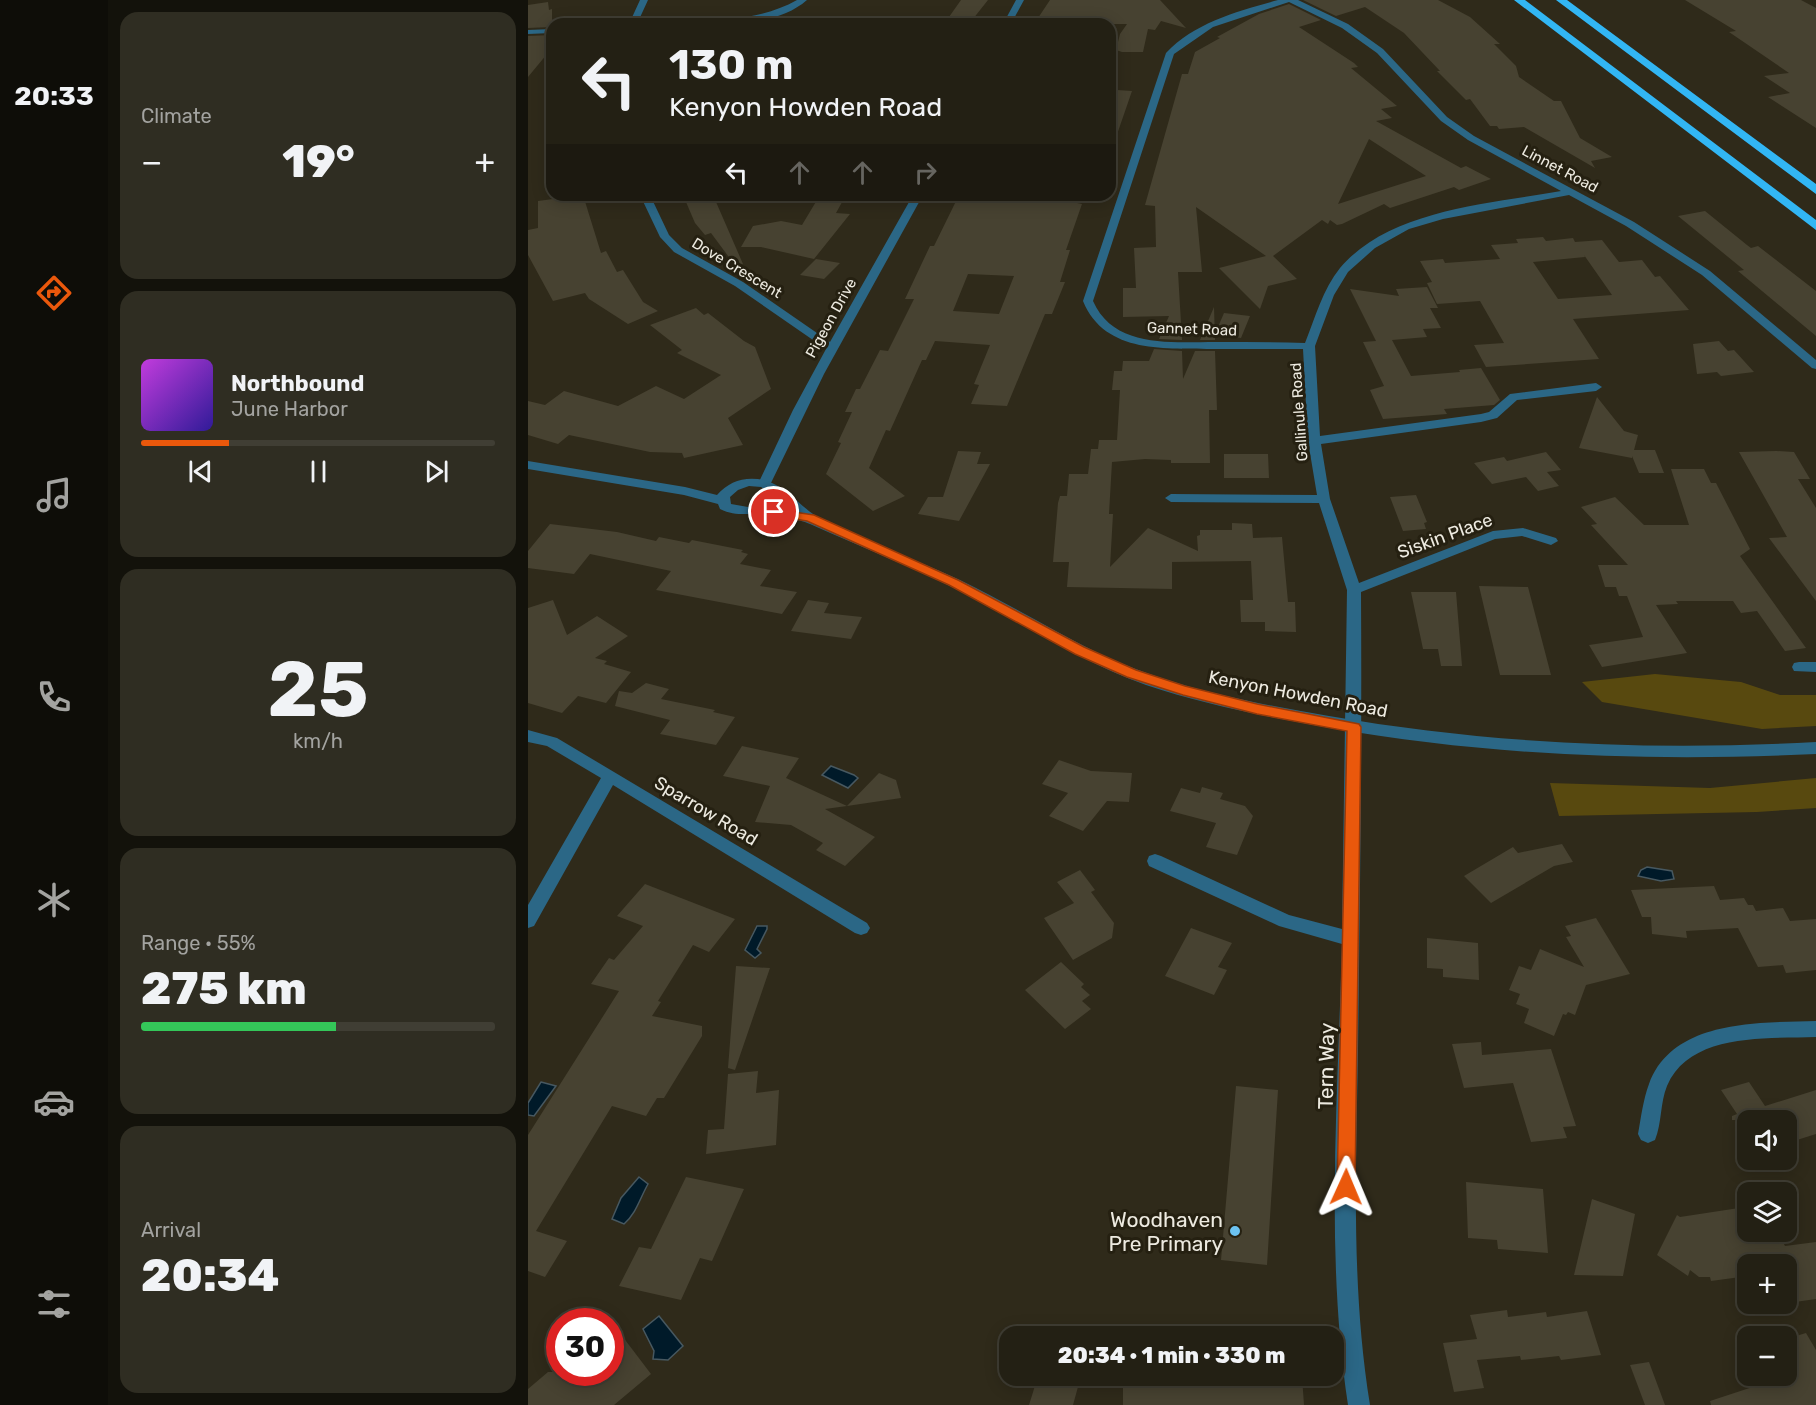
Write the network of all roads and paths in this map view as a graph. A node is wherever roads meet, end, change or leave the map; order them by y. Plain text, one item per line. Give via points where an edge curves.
1 (644, 0) edge
2 (804, 0) edge
3 (1020, 0) edge
4 (1287, 0) edge
5 (1292, 0) edge
6 (1519, 0) edge
7 (1561, 0) edge
8 (636, 18) edge
9 (752, 18) edge
10 (1010, 18) edge
11 (546, 31) edge
12 (528, 32) edge
13 (1816, 190) edge
14 (1571, 192) junction
15 (648, 201) edge
16 (915, 201) edge
17 (1816, 226) edge
18 (1309, 346) junction
19 (833, 349) junction
20 (1816, 366) edge
21 (1596, 387) dead end
22 (1314, 441) junction
23 (776, 457) junction
24 (528, 465) edge
25 (744, 483) junction
26 (769, 487) junction
27 (685, 491) junction
28 (1171, 498) dead end
29 (1324, 499) junction
30 (723, 501) junction
31 (755, 510) junction
32 (810, 518) junction
33 (1551, 541) dead end
34 (1354, 590) junction
35 (1799, 667) dead end
36 (1816, 667) edge
37 (1354, 727) junction
38 (528, 735) edge
39 (1816, 748) edge
40 (610, 776) junction
41 (1155, 861) dead end
42 (528, 921) edge
43 (861, 928) dead end
44 (1351, 939) junction
45 (1816, 1029) edge
46 (1648, 1134) dead end
47 (1359, 1405) edge

1 - 8 street
2 - 9 street via 782,11
3 - 10 street
4 - 18 street, Gannet Road via 1219,21 1194,33 1170,53 1088,301 1106,328 1152,345
5 - 14 street, Linnet Road via 1345,26 1380,51 1453,126
6 - 17 highway
7 - 13 highway
11 - 12 street
14 - 18 street, Gallinule Road via 1441,216 1405,227 1371,246 1344,270 1329,295
14 - 20 street, Linnet Road via 1706,273
15 - 19 street, Dove Crescent via 661,230 678,250 739,285
16 - 19 street, Pigeon Drive
18 - 22 street, Gallinule Road
19 - 23 street, Pigeon Drive
21 - 22 street via 1514,397 1493,415 1481,418
22 - 29 street, Gallinule Road
23 - 25 street, Pigeon Drive
23 - 26 street, Pigeon Drive
24 - 27 street
25 - 26 street
25 - 27 street
25 - 30 street, Pigeon Drive via 727,491
26 - 31 street, Pigeon Drive via 769,502
26 - 32 street, Kenyon Howden Road
27 - 30 street, Kenyon Howden Road
28 - 29 street
29 - 34 street, Gallinule Road
30 - 31 street, Kenyon Howden Road via 725,506 738,511
31 - 32 street, Kenyon Howden Road
32 - 37 street, Kenyon Howden Road via 954,582 1079,650 1132,674 1257,709
33 - 34 street, Siskin Place via 1523,532 1493,535
34 - 37 street, Gallinule Road
35 - 36 street
37 - 39 street, Kenyon Howden Road via 1554,751 1744,753
37 - 44 street, Tern Way
38 - 40 street, Sparrow Road via 552,742
40 - 42 street
40 - 43 street, Sparrow Road
41 - 44 street via 1285,921
44 - 47 street, Tern Way via 1345,1248
45 - 46 street via 1736,1034 1694,1046 1675,1059 1659,1083

